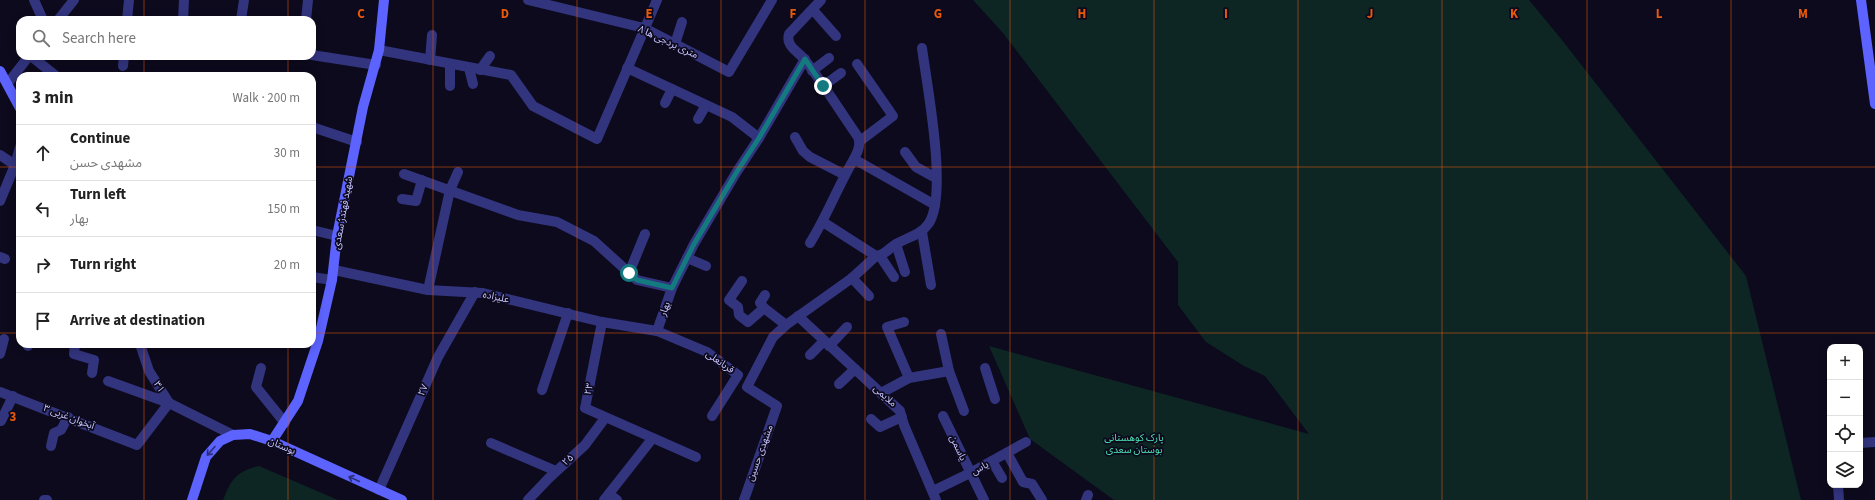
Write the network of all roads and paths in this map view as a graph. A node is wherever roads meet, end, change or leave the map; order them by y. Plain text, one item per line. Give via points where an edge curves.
1 (34, 0) edge
2 (74, 0) edge
3 (128, 0) edge
4 (184, 0) edge
5 (244, 0) edge
6 (308, 0) edge
7 (384, 0) edge
8 (528, 0) edge
9 (657, 0) edge
10 (821, 0) edge
11 (1861, 0) edge
12 (771, 2) edge
13 (813, 10) junction
14 (41, 16) edge
15 (61, 16) edge
16 (127, 16) edge
17 (183, 16) edge
18 (242, 16) edge
19 (306, 16) edge
20 (682, 22) dead end
21 (644, 28) junction
22 (432, 35) dead end
23 (836, 36) dead end
24 (675, 44) junction
25 (922, 48) dead end
26 (379, 50) junction
27 (316, 55) edge
28 (490, 56) dead end
29 (829, 58) dead end
30 (805, 59) junction
31 (27, 60) edge
32 (35, 60) edge
33 (430, 60) junction
34 (450, 64) junction
35 (857, 64) dead end
36 (376, 65) junction
37 (469, 68) junction
38 (627, 68) junction
39 (480, 70) junction
40 (0, 71) edge
41 (812, 71) junction
42 (17, 72) edge
43 (51, 72) edge
44 (16, 73) edge
45 (841, 74) dead end
46 (8, 83) junction
47 (473, 84) dead end
48 (450, 86) dead end
49 (823, 86) junction
50 (672, 89) junction
51 (16, 100) edge
52 (665, 103) dead end
53 (1875, 104) edge
54 (706, 105) junction
55 (698, 120) dead end
56 (316, 128) edge
57 (796, 137) dead end
58 (759, 138) junction
59 (860, 141) junction
60 (357, 142) junction
61 (905, 152) dead end
62 (0, 155) edge
63 (854, 159) junction
64 (16, 161) edge
65 (15, 165) junction
66 (458, 172) dead end
67 (404, 174) dead end
68 (845, 175) junction
69 (936, 178) junction
70 (422, 180) junction
71 (450, 190) junction
72 (402, 199) dead end
73 (0, 201) edge
74 (935, 205) junction
75 (823, 222) junction
76 (316, 231) edge
77 (922, 232) junction
78 (645, 234) dead end
79 (337, 236) junction
80 (810, 243) dead end
81 (896, 244) junction
82 (878, 256) junction
83 (687, 258) junction
84 (706, 266) dead end
85 (905, 272) dead end
86 (629, 273) junction
87 (333, 275) junction
88 (316, 277) edge
89 (894, 277) dead end
90 (852, 278) junction
91 (742, 281) dead end
92 (931, 285) dead end
93 (672, 288) junction
94 (428, 290) junction
95 (475, 292) junction
96 (765, 295) dead end
97 (869, 296) dead end
98 (764, 308) junction
99 (568, 313) junction
100 (798, 316) junction
101 (602, 322) junction
102 (904, 322) dead end
103 (786, 325) junction
104 (848, 328) dead end
105 (657, 331) junction
106 (941, 334) dead end
107 (4, 339) dead end
108 (826, 343) junction
109 (316, 347) edge
110 (75, 348) edge
111 (141, 348) edge
112 (316, 348) edge
113 (0, 354) edge
114 (810, 354) dead end
115 (261, 368) dead end
116 (985, 368) dead end
117 (855, 369) junction
118 (949, 371) junction
119 (92, 373) dead end
120 (909, 378) junction
121 (108, 381) dead end
122 (839, 384) dead end
123 (542, 390) dead end
124 (0, 392) edge
125 (881, 393) junction
126 (13, 396) junction
127 (995, 399) dead end
128 (169, 403) junction
129 (964, 411) dead end
130 (712, 416) dead end
131 (943, 416) dead end
132 (68, 417) junction
133 (902, 417) junction
134 (605, 418) junction
135 (871, 419) dead end
136 (1, 421) dead end
137 (285, 422) junction
138 (233, 435) junction
139 (652, 439) junction
140 (272, 441) junction
141 (1026, 442) dead end
142 (1875, 442) edge
143 (491, 443) dead end
144 (1863, 443) edge
145 (138, 445) joint
146 (51, 446) dead end
147 (1007, 453) junction
148 (696, 457) dead end
149 (992, 461) junction
150 (556, 471) junction
151 (970, 473) junction
152 (1002, 478) dead end
153 (1838, 488) edge
154 (378, 490) junction
155 (935, 496) edge
156 (606, 497) edge
157 (192, 500) edge
158 (402, 500) edge
159 (528, 500) edge
160 (617, 500) edge
161 (744, 500) edge
162 (984, 500) edge
163 (1042, 500) edge
164 (1839, 500) edge

1 - 14 street
2 - 15 street
3 - 16 street
4 - 17 street
5 - 18 street
6 - 19 street
7 - 26 street, شهید فهندژ سعدی
8 - 21 street, ۸ متری بردجی ها
9 - 21 street
10 - 13 street
11 - 53 street
12 - 24 street, ۸ متری بردجی ها via 729,72
13 - 23 street
13 - 30 street via 789,34 788,39
20 - 24 street
21 - 24 street, ۸ متری بردجی ها
21 - 38 street
22 - 33 street
25 - 69 street via 937,164
26 - 33 street
26 - 36 street, شهید فهندژ سعدی
27 - 36 street
28 - 39 street
29 - 41 street
30 - 41 street
30 - 58 street, بهار
31 - 42 street
32 - 43 street
33 - 34 street
34 - 37 street
34 - 48 street
35 - 59 street via 893,116
36 - 60 street, شهید فهندژ سعدی via 363,107
37 - 39 street
37 - 47 street
38 - 39 street via 597,139 533,106 511,75
38 - 50 street
40 - 46 street
41 - 49 street
44 - 46 street
45 - 49 street
46 - 51 street
49 - 59 street
50 - 52 street
50 - 54 street
54 - 55 street
54 - 58 street via 732,117
56 - 60 street
57 - 68 street via 803,151 810,157
58 - 83 street, بهار
59 - 63 street
60 - 79 street, شهید فهندژ سعدی
61 - 69 street via 916,166
62 - 65 street
63 - 68 street
63 - 74 street
64 - 65 street
65 - 73 street
66 - 71 street
67 - 70 street
68 - 75 street
69 - 74 street
70 - 71 street
70 - 72 street via 416,201
71 - 86 street via 518,216 557,222 594,241
71 - 94 street
74 - 77 street via 930,222
75 - 80 street
75 - 82 street
76 - 79 street
77 - 81 street
77 - 92 street
78 - 86 street
79 - 87 street, شهید فهندژ سعدی
81 - 82 street
81 - 85 street
82 - 89 street
82 - 90 street
83 - 84 street
83 - 93 street, بهار
86 - 93 street via 637,280
87 - 88 street, علیزاده
87 - 94 street, علیزاده
87 - 109 street, شهید فهندژ سعدی
90 - 97 street
90 - 100 street
91 - 98 street via 729,300 738,307 739,315 748,322
93 - 105 street, بهار
94 - 95 street, علیزاده
95 - 99 street, علیزاده
95 - 154 street, ۲۷ via 438,356
96 - 98 street via 760,303
98 - 103 street
99 - 101 street, علیزاده
99 - 123 street
100 - 103 street
100 - 108 street, ملایمی
101 - 105 street, علیزاده
101 - 134 street, ۲۳ via 585,408
102 - 120 street via 887,327
103 - 161 street, مشهدی حسین via 772,338 747,387 777,406
104 - 108 street
105 - 130 street, قربانعلی via 707,352 738,376
106 - 118 street
107 - 113 street
108 - 114 street
108 - 117 street, ملایمی
110 - 119 street via 74,354 94,360
111 - 128 street, ۳۱ via 149,372
112 - 137 street, شهید فهندژ سعدی via 298,401
115 - 137 street via 256,387
116 - 127 street
117 - 122 street
117 - 125 street, ملایمی
118 - 120 street
118 - 129 street
120 - 125 street
121 - 128 street
124 - 126 street, آبخوان غربی ۳
125 - 133 street, ملایمی via 900,410
126 - 132 street, آبخوان غربی ۳
126 - 136 street
128 - 138 street
128 - 145 street, ۳۱
131 - 151 street, یاسمن
132 - 145 street, آبخوان غربی ۳
132 - 146 street via 61,430 54,433
133 - 135 street via 880,427
133 - 155 street, ملایمی
134 - 139 street, ۲۳
134 - 150 street, ۲۵ via 585,445
137 - 140 street, شهید فهندژ سعدی
138 - 140 street, بوستان via 250,434
138 -> 157 street via 220,441 206,457
139 - 148 street, ۲۳
139 - 156 street
154 -> 140 street, بوستان
141 - 147 street, یاس
142 - 144 street
143 - 150 street
147 - 149 street, یاس
147 - 163 street via 1023,482 1032,484
149 - 151 street, یاس
149 - 152 street
150 - 159 street, ۲۵
151 - 155 street, یاس
151 - 162 street, یاسمن
153 - 164 street
154 - 158 street, بوستان
156 - 160 street

